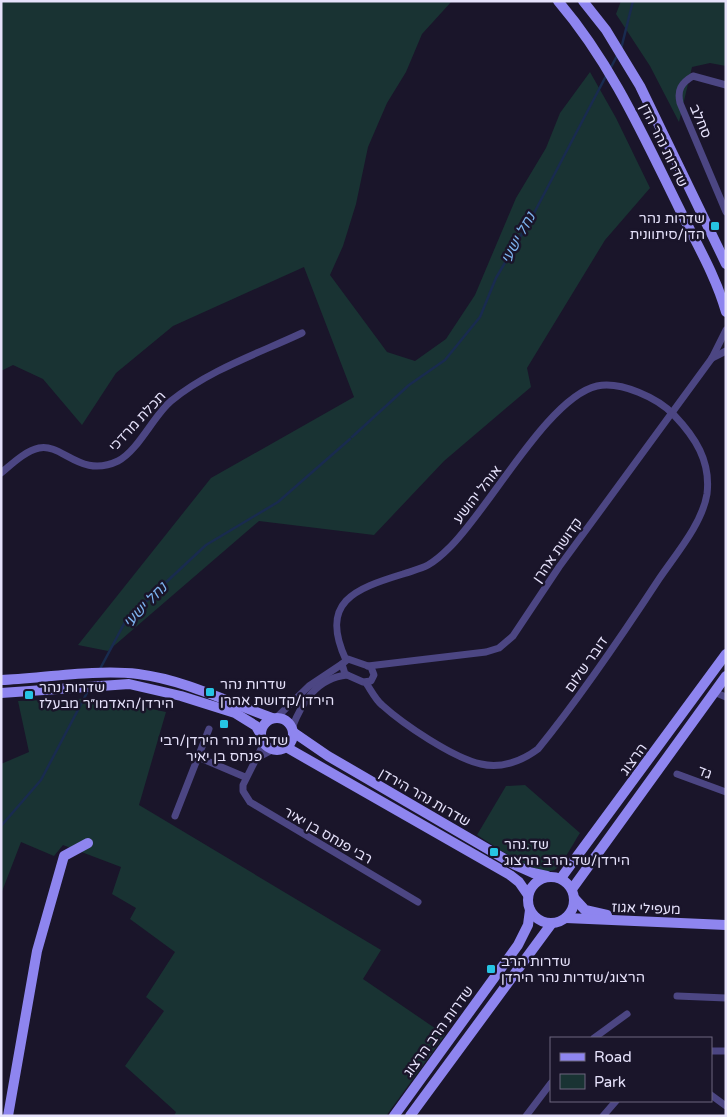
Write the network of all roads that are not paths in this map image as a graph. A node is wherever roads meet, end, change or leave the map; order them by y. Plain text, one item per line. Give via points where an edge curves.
1 (558, 1) edge
2 (584, 1) edge
3 (726, 85) edge
4 (726, 212) edge
5 (726, 264) edge
6 (726, 312) edge
7 (726, 330) edge
8 (302, 333) dead end
9 (726, 351) edge
10 (712, 358) junction
11 (672, 412) junction
12 (1, 473) edge
13 (726, 654) edge
14 (344, 662) junction
15 (368, 666) junction
16 (347, 675) junction
17 (726, 676) edge
18 (1, 680) edge
19 (366, 683) junction
20 (1, 692) edge
21 (714, 692) junction
22 (726, 697) edge
23 (274, 718) junction
24 (209, 729) dead end
25 (293, 730) junction
26 (263, 739) junction
27 (286, 747) junction
28 (274, 749) junction
29 (198, 757) junction
30 (255, 760) junction
31 (677, 774) dead end
32 (245, 777) junction
33 (726, 792) edge
34 (175, 816) dead end
35 (88, 843) dead end
36 (547, 876) junction
37 (561, 878) junction
38 (573, 893) junction
39 (528, 895) junction
40 (418, 902) dead end
41 (530, 910) junction
42 (566, 918) junction
43 (726, 919) edge
44 (552, 923) junction
45 (726, 925) edge
46 (677, 996) dead end
47 (726, 998) edge
48 (627, 1014) dead end
49 (595, 1037) edge
50 (726, 1051) edge
51 (712, 1052) edge
52 (550, 1085) edge
53 (712, 1096) edge
54 (615, 1102) edge
55 (726, 1106) edge
56 (8, 1116) edge
57 (394, 1116) edge
58 (410, 1116) edge
59 (526, 1116) edge
60 (603, 1116) edge

1 - 6 main road, שדרות נהר הדן via 590,42 628,104
2 - 5 main road, שדרות נהר הדן via 640,86
3 - 4 street, סחלב via 693,76 683,81 678,95
7 - 10 street, קדושת אהרן
8 - 12 street, תכלת מרדכי via 206,376 169,402 141,439 119,461 99,466 83,465 53,450 40,448 18,459
9 - 10 street, קדושת אהרן
10 - 11 street, קדושת אהרן
11 - 14 street, אוהל יהושע via 618,387 598,386 570,400 538,434 476,518 449,548 427,566 350,594 336,618 338,643
11 - 15 street, קדושת אהרן via 513,636 499,648
11 - 19 street, דובר שלום via 701,448 705,462 706,496 700,513 616,644 538,749 511,763 482,765 466,759 408,726 380,704
13 - 37 main road, הרצוג
14 - 15 street via 351,659
14 - 16 street, אוהל יהושע via 342,670
14 - 23 street via 309,686
15 - 19 street via 374,675
16 - 19 street
16 - 25 street via 314,690 302,705
17 - 21 main road
18 - 23 main road via 137,674 199,690
20 - 26 main road via 130,684 235,713 256,726
21 - 22 street
21 - 38 main road
23 - 25 main road via 288,721
23 - 26 main road via 264,725
24 - 29 street
25 - 27 main road via 292,740
25 - 36 main road, שדרות נהר הירדן via 328,756 515,864
26 - 28 main road
26 - 30 street
27 - 28 main road
27 - 39 main road, שדרות נהר הירדן via 510,875
28 - 30 street
29 - 32 street
29 - 34 street
30 - 32 street
31 - 33 street, גד
32 - 40 street, רבי פנחס בן יאיר via 243,791 255,806
35 - 56 main road via 64,856 37,951
36 - 37 main road
36 - 39 main road via 535,883
37 - 38 main road
38 - 42 main road via 572,909
38 - 43 main road, מעפילי אגוז via 584,910 595,914
39 - 41 main road
41 - 44 main road via 539,920
41 - 57 main road, שדרות הרב הרצוג via 528,925 518,945
42 - 44 main road
42 - 45 main road, מעפילי אגוז
44 - 58 main road, שדרות הרב הרצוג
46 - 47 street
48 - 49 street
50 - 51 street
52 - 59 street
53 - 55 street
54 - 60 street

